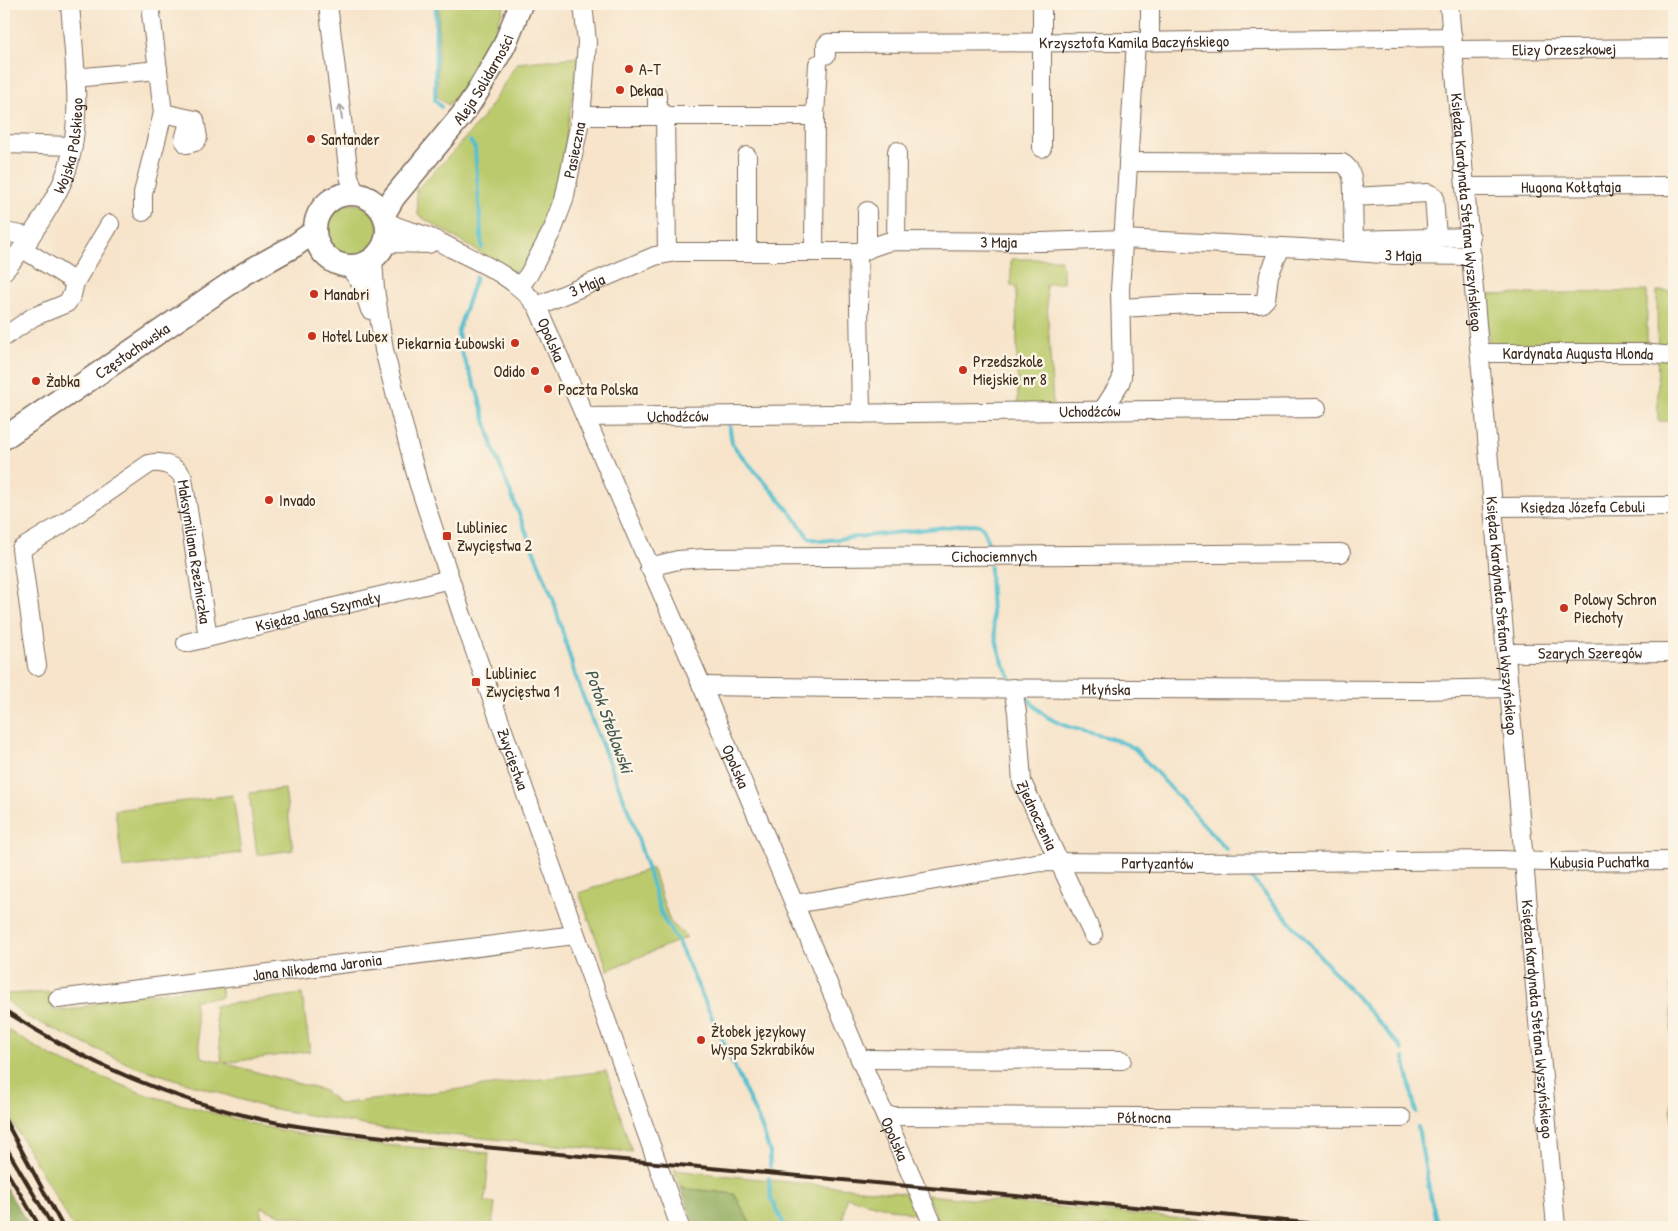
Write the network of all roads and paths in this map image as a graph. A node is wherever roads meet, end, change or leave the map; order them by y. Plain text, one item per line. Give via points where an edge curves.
1 (70, 4) edge
2 (328, 4) edge
3 (521, 4) edge
4 (583, 4) edge
5 (1042, 4) edge
6 (1150, 4) edge
7 (1449, 4) edge
8 (151, 14) dead end
9 (1143, 41) junction
10 (1042, 42) junction
11 (1453, 43) junction
12 (1674, 48) edge
13 (158, 70) junction
14 (76, 78) junction
15 (657, 94) dead end
16 (164, 113) junction
17 (581, 116) junction
18 (664, 116) junction
19 (815, 116) junction
20 (186, 118) dead end
21 (448, 132) junction
22 (4, 144) edge
23 (73, 146) junction
24 (1042, 148) dead end
25 (897, 151) dead end
26 (747, 156) dead end
27 (1128, 162) junction
28 (1674, 186) edge
29 (1466, 187) junction
30 (361, 196) junction
31 (1353, 197) junction
32 (867, 211) dead end
33 (143, 212) dead end
34 (385, 218) junction
35 (110, 224) dead end
36 (315, 231) junction
37 (4, 232) edge
38 (1471, 237) junction
39 (1437, 238) junction
40 (1123, 239) junction
41 (896, 241) junction
42 (26, 244) junction
43 (1352, 246) junction
44 (1282, 247) junction
45 (450, 248) junction
46 (863, 251) junction
47 (379, 252) junction
48 (667, 252) junction
49 (747, 252) junction
50 (814, 252) junction
51 (325, 256) junction
52 (1472, 256) junction
53 (261, 265) junction
54 (348, 266) junction
55 (4, 271) edge
56 (75, 282) junction
57 (520, 286) junction
58 (536, 306) junction
59 (1121, 308) junction
60 (4, 337) edge
61 (384, 350) junction
62 (1480, 353) junction
63 (1674, 356) edge
64 (1317, 408) dead end
65 (1102, 411) junction
66 (861, 414) junction
67 (586, 417) junction
68 (4, 438) edge
69 (1493, 506) junction
70 (1674, 506) edge
71 (1341, 553) dead end
72 (649, 567) junction
73 (450, 579) junction
74 (208, 637) junction
75 (186, 643) dead end
76 (1674, 652) edge
77 (1506, 653) junction
78 (37, 666) dead end
79 (702, 686) junction
80 (1013, 688) junction
81 (1509, 688) junction
82 (1524, 861) junction
83 (1674, 861) edge
84 (1058, 862) junction
85 (795, 904) junction
86 (575, 935) junction
87 (1093, 935) dead end
88 (58, 998) dead end
89 (860, 1059) junction
90 (1122, 1060) dead end
91 (885, 1116) junction
92 (1402, 1118) dead end
93 (680, 1227) edge
94 (934, 1227) edge
95 (1556, 1227) edge

1 - 14 street, Wojska Polskiego
30 -> 2 street via 349,176
3 - 21 main road, Aleja Solidarności via 492,69
4 - 17 street, Pasieczna via 587,42
5 - 10 street
6 - 9 street
7 - 11 street, Księdza Kardynała Stefana Wyszyńskiego
8 - 13 street
9 - 10 street, Krzysztofa Kamila Baczyńskiego
9 - 11 street, Krzysztofa Kamila Baczyńskiego
9 - 27 street
10 - 19 street, Krzysztofa Kamila Baczyńskiego via 828,43 822,60
10 - 24 street
11 - 12 street, Elizy Orzeszkowej
11 - 29 street, Księdza Kardynała Stefana Wyszyńskiego
13 - 14 street
13 - 16 street
14 - 23 street, Wojska Polskiego
15 - 18 street via 657,107
16 - 20 street
16 - 33 street via 143,193
17 - 18 street
17 - 57 street, Pasieczna via 561,210
18 - 19 street
18 - 48 street
19 - 50 street
21 - 30 main road, Aleja Solidarności via 384,188
21 - 34 main road, Aleja Solidarności via 394,197
22 - 23 street
23 - 42 street, Wojska Polskiego via 61,185
25 - 41 street
26 - 49 street
27 - 31 street via 1342,163 1352,176
27 - 40 street
28 - 29 street, Hugona Kołłątaja
29 - 38 street, Księdza Kardynała Stefana Wyszyńskiego
30 - 34 main road via 377,204
30 - 36 main road via 340,196 327,204 320,211
31 - 39 street via 1431,194 1434,196
31 - 43 street
32 - 46 street
34 - 45 street via 396,228 422,234
34 - 47 main road via 387,237
35 - 56 street
36 - 51 main road
36 - 53 main road, Częstochowska
37 - 42 street via 22,234
38 - 39 street
38 - 52 street, Księdza Kardynała Stefana Wyszyńskiego
39 - 43 street
40 - 41 street, 3 Maja
40 - 44 street, 3 Maja
40 - 59 street
41 - 46 street, 3 Maja
42 - 55 street, Wojska Polskiego
42 - 56 street
43 - 44 street, 3 Maja
43 - 52 street, 3 Maja via 1396,255
44 - 59 street via 1269,275 1266,299 1261,304
45 - 47 street via 409,242 394,243
45 - 57 street
46 - 50 street, 3 Maja
46 - 66 street
47 - 54 main road via 361,265
47 - 61 street, Zwycięstwa via 375,289
48 - 49 street, 3 Maja
48 - 58 street, 3 Maja
49 - 50 street, 3 Maja
51 - 53 main road, Częstochowska via 312,254
51 - 54 main road
52 - 62 street, Księdza Kardynała Stefana Wyszyńskiego
53 - 68 main road, Częstochowska
54 - 61 street, Zwycięstwa via 361,283
56 - 60 street via 67,302 33,316
57 - 58 street
58 - 67 street, Opolska
59 - 65 street via 1122,377
61 - 73 street, Zwycięstwa via 418,482
62 - 63 street, Kardynała Augusta Hlonda via 1642,353
62 - 69 street, Księdza Kardynała Stefana Wyszyńskiego
64 - 65 street, Uchodźców
65 - 66 street, Uchodźców
66 - 67 street, Uchodźców
67 - 72 street, Opolska
69 - 70 street, Księdza Józefa Cebuli
69 - 77 street, Księdza Kardynała Stefana Wyszyńskiego
71 - 72 street, Cichociemnych via 705,558
72 - 79 street, Opolska
73 - 74 street, Księdza Jana Szymały
73 - 86 street, Zwycięstwa
74 - 75 street, Księdza Jana Szymały
74 - 78 street, Maksymiliana Rzeźniczka via 183,478 179,471 154,462 21,550
76 - 77 street, Szarych Szeregów
77 - 81 street, Księdza Kardynała Stefana Wyszyńskiego
79 - 80 street, Młyńska
79 - 85 street, Opolska
80 - 81 street, Młyńska
80 - 84 street, Zjednoczenia via 1022,782
81 - 82 street, Księdza Kardynała Stefana Wyszyńskiego
82 - 83 street, Kubusia Puchatka
82 - 84 street, Partyzantów
82 - 95 street, Księdza Kardynała Stefana Wyszyńskiego
84 - 85 street, Partyzantów via 1031,863
84 - 87 street, Zjednoczenia
85 - 89 street, Opolska
86 - 88 street, Jana Nikodema Jaronia
86 - 93 street, Zwycięstwa
89 - 90 street
89 - 91 street, Opolska
91 - 92 street, Północna
91 - 94 street, Opolska

